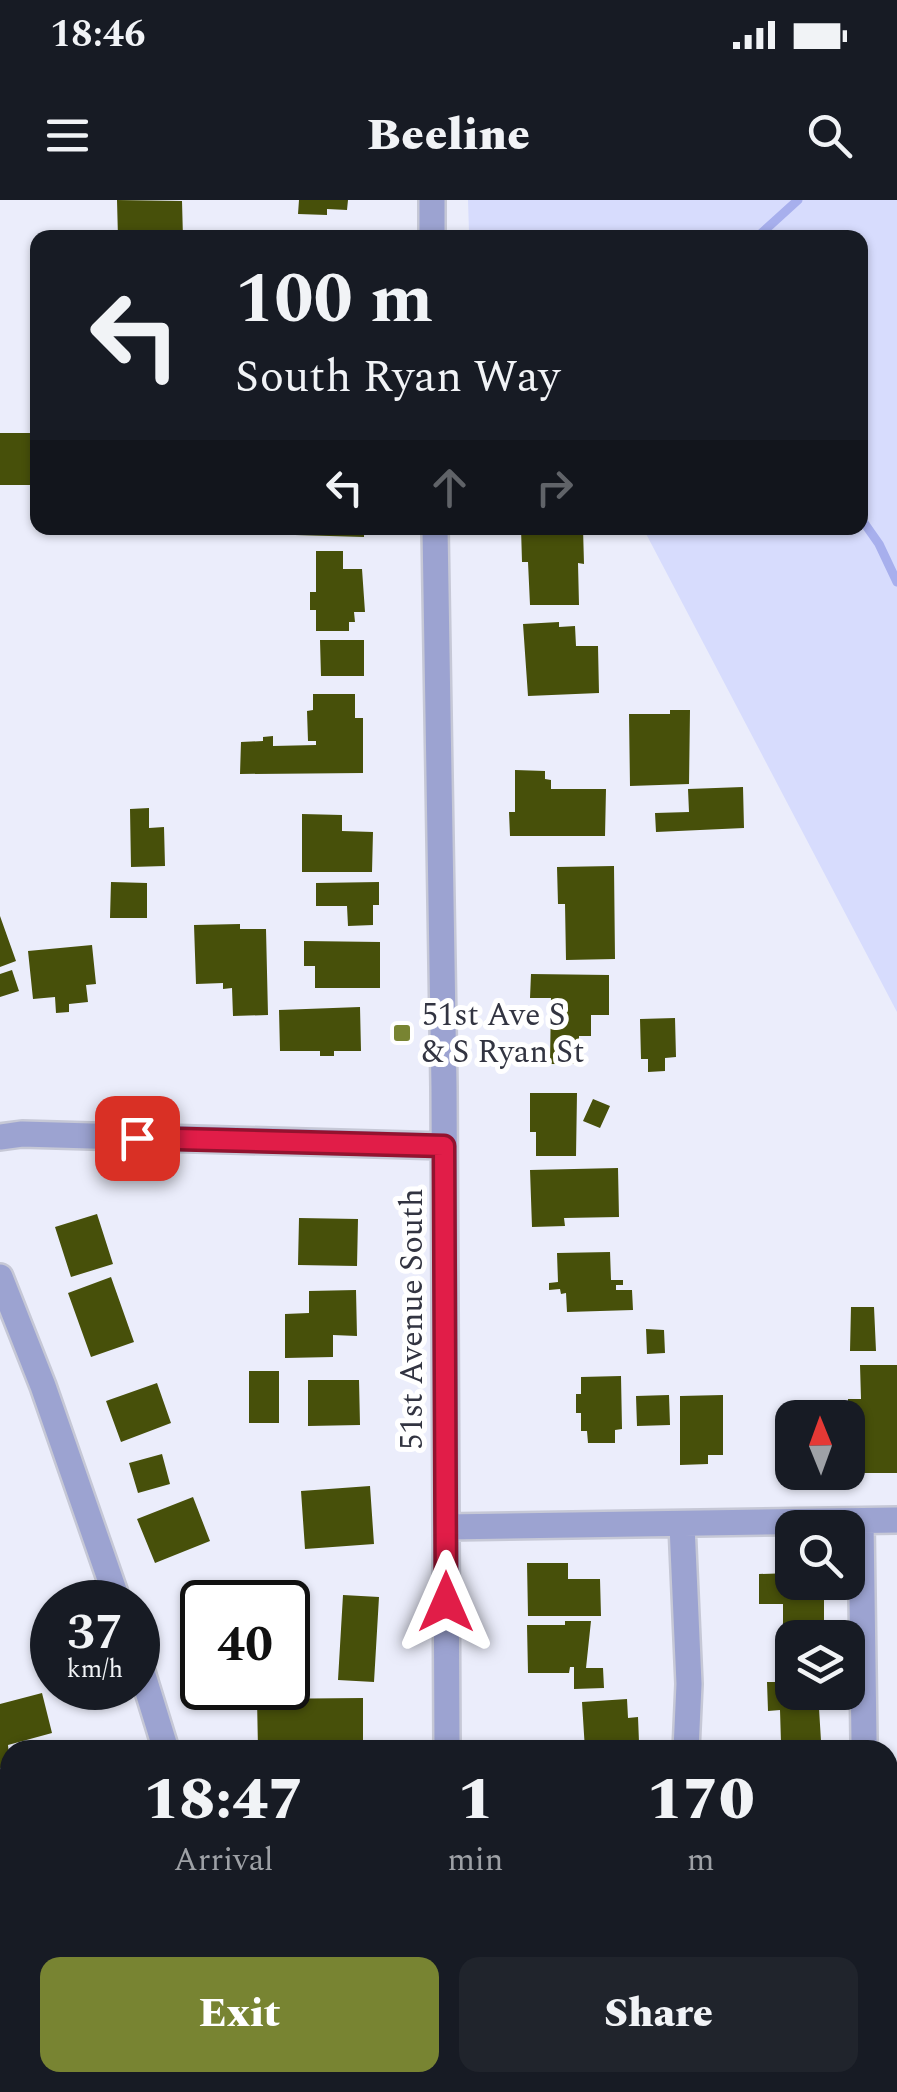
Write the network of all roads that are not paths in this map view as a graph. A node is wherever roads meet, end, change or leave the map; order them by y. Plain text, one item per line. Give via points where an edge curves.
1 (432, 200) edge
2 (432, 230) edge
3 (435, 535) edge
4 (0, 1137) edge
5 (444, 1146) junction
6 (0, 1277) edge
7 (897, 1520) edge
8 (865, 1522) edge
9 (775, 1523) edge
10 (682, 1525) junction
11 (446, 1528) junction
12 (110, 1580) edge
13 (862, 1600) edge
14 (154, 1710) edge
15 (163, 1740) edge
16 (447, 1740) edge
17 (686, 1740) edge
18 (864, 1740) dead end

1 - 2 street
3 - 5 street, 51st Avenue South
4 - 5 street
5 - 11 street, 51st Avenue South
6 - 12 street
7 - 8 street
9 - 10 street
10 - 11 street
10 - 17 street
11 - 16 street, 51st Avenue South
13 - 18 street
14 - 15 street

